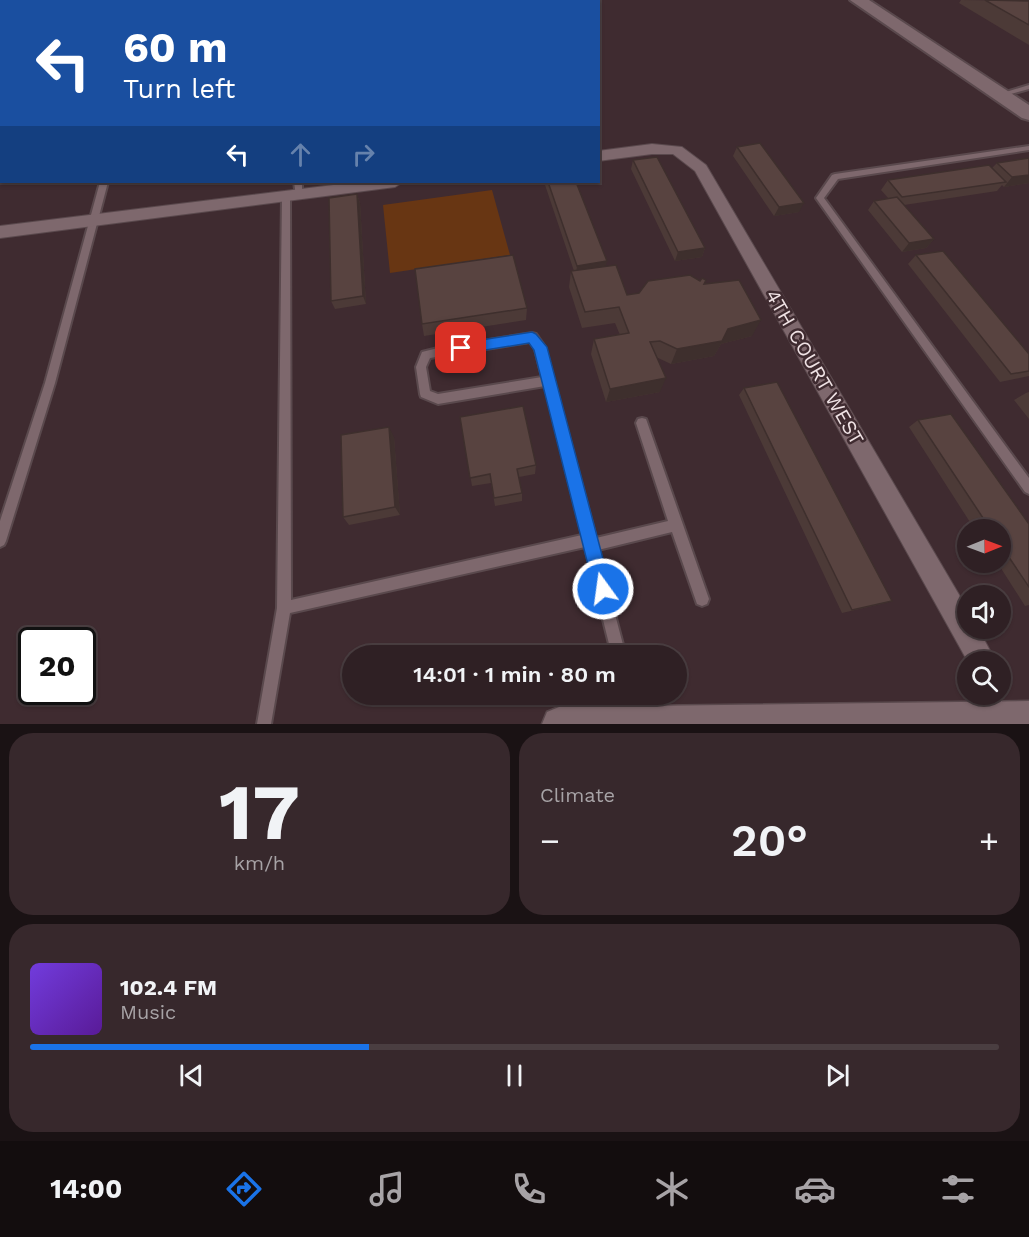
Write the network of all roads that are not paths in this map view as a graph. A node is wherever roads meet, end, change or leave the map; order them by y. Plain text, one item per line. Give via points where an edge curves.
1 (858, 0) edge
2 (1029, 87) edge
3 (1000, 95) junction
4 (1029, 114) edge
5 (1029, 148) edge
6 (600, 156) edge
7 (104, 183) edge
8 (382, 183) edge
9 (294, 190) edge
10 (93, 220) junction
11 (0, 232) edge
12 (549, 381) junction
13 (642, 423) dead end
14 (1029, 488) edge
15 (676, 525) junction
16 (0, 541) edge
17 (590, 542) junction
18 (702, 599) dead end
19 (284, 608) junction
20 (617, 645) edge
21 (976, 651) edge
22 (991, 712) edge
23 (648, 716) edge
24 (1029, 718) edge
25 (264, 724) edge
26 (559, 724) edge

1 - 3 main road
2 - 3 lane
3 - 4 main road
5 - 14 lane via 835,177 820,198
6 - 21 street, 4TH COURT WEST via 677,150 701,168
7 - 10 lane
8 - 9 street
9 - 10 street
9 - 19 lane
10 - 11 street
10 - 16 lane via 50,383
12 - 12 lane via 540,347 532,338 426,355 421,367 425,394 438,399
12 - 17 lane
13 - 15 lane
15 - 17 lane
15 - 18 lane
17 - 19 lane
17 - 20 lane
19 - 25 lane
22 - 23 street
22 - 24 street
23 - 26 street

